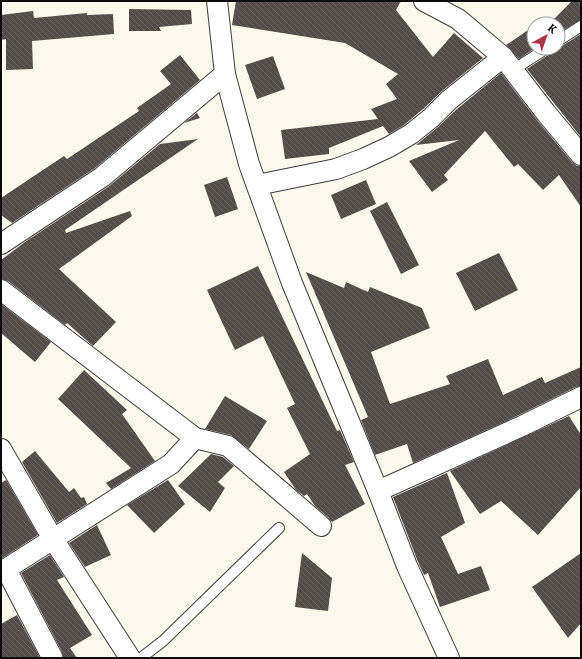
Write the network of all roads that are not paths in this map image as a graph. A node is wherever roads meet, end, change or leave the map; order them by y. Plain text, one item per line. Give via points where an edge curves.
1 (217, 1) edge
2 (424, 1) edge
3 (581, 26) edge
4 (566, 36) edge
5 (528, 56) edge
6 (508, 64) junction
7 (225, 74) junction
8 (581, 155) edge
9 (257, 185) junction
10 (1, 244) edge
11 (1, 290) edge
12 (581, 397) edge
13 (195, 438) junction
14 (1, 449) edge
15 (378, 491) junction
16 (321, 526) dead end
17 (279, 528) dead end
18 (53, 539) junction
19 (51, 658) edge
20 (130, 658) edge
21 (141, 658) edge
22 (449, 658) edge

1 - 7 street
2 - 6 street via 458,19
3 - 4 lane
5 - 6 lane
6 - 8 street
6 - 9 street via 449,100 416,130 389,147 336,169
7 - 9 street
7 - 10 street via 102,177
9 - 15 street via 292,283
11 - 13 street
12 - 15 street
13 - 16 street via 228,446
13 - 18 street via 171,464
14 - 18 street
15 - 22 street via 407,566
17 - 21 lane
18 - 19 street via 6,569
18 - 20 street

